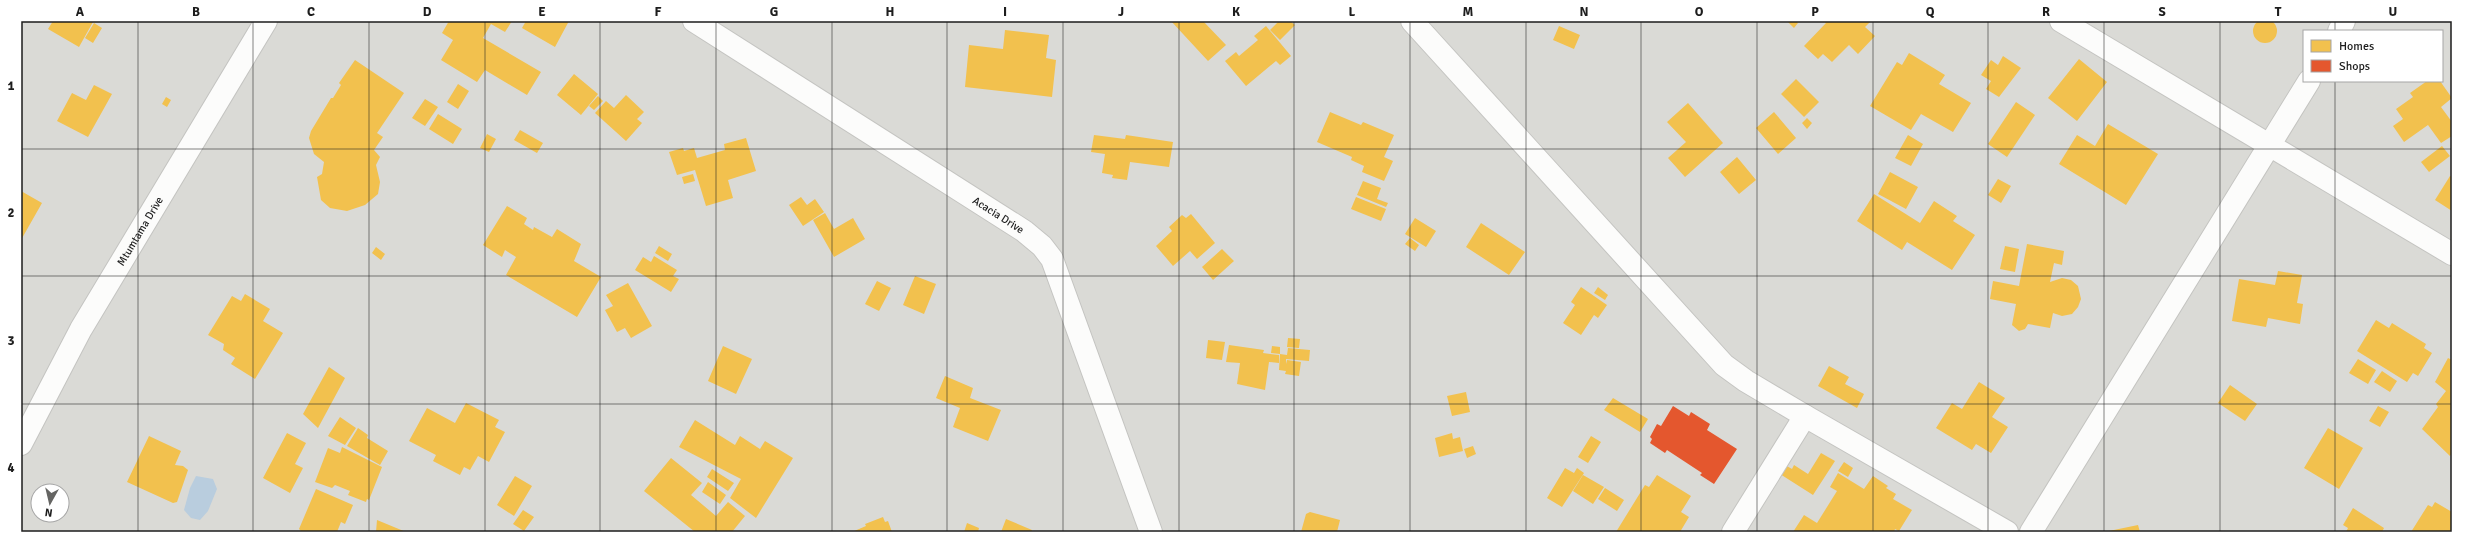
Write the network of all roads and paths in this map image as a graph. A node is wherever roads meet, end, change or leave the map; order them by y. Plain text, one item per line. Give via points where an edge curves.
1 (266, 21) edge
2 (694, 21) edge
3 (1412, 21) edge
4 (2061, 21) edge
5 (2344, 21) edge
6 (2340, 30) edge
7 (2308, 82) edge
8 (2272, 145) junction
9 (2452, 254) edge
10 (1805, 416) junction
11 (21, 444) edge
12 (1151, 532) edge
13 (1733, 532) edge
14 (2007, 532) edge
15 (2031, 532) edge

1 - 11 street, Mtumtama Drive via 81,328
2 - 12 street, Acacia Drive via 1024,231 1042,246 1052,259
3 - 10 street via 1720,360 1746,381
4 - 8 street
5 - 6 street
7 - 8 street
8 - 9 street
8 - 15 street
10 - 13 street
10 - 14 street

